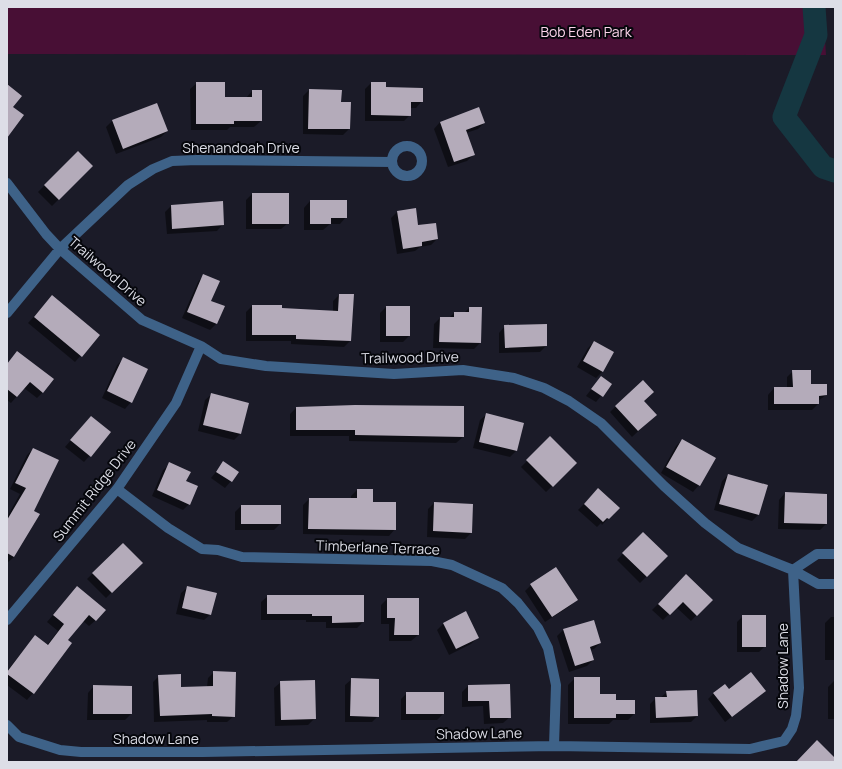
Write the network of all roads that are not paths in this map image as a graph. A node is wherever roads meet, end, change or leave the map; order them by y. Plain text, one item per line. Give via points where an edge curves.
1 (392, 162) dead end
2 (7, 183) edge
3 (60, 249) junction
4 (7, 313) edge
5 (201, 346) junction
6 (117, 489) junction
7 (835, 554) edge
8 (793, 570) junction
9 (835, 584) edge
10 (7, 620) edge
11 (7, 725) edge
12 (554, 746) junction

1 - 3 street, Shenandoah Drive via 172,161 153,169 128,186
2 - 3 street, Trailwood Drive
3 - 4 street, Shenandoah Drive
3 - 5 street, Trailwood Drive via 142,320
5 - 6 street, Summit Ridge Drive via 176,404
5 - 8 street, Trailwood Drive via 221,358 266,366 394,374 463,370 514,378 544,388 569,401 601,423 664,486 705,523 738,548
6 - 10 street, Summit Ridge Drive
6 - 12 street, Timberlane Terrace via 168,528 202,549 218,550 242,557 432,561 452,565 502,588 538,628 548,648 556,685
7 - 8 street via 817,554
8 - 9 street, Trailwood Drive via 818,584
8 - 12 street, Shadow Lane via 799,688 796,716 792,729 784,741 750,749
11 - 12 street, Shadow Lane via 20,737 60,750 81,752

